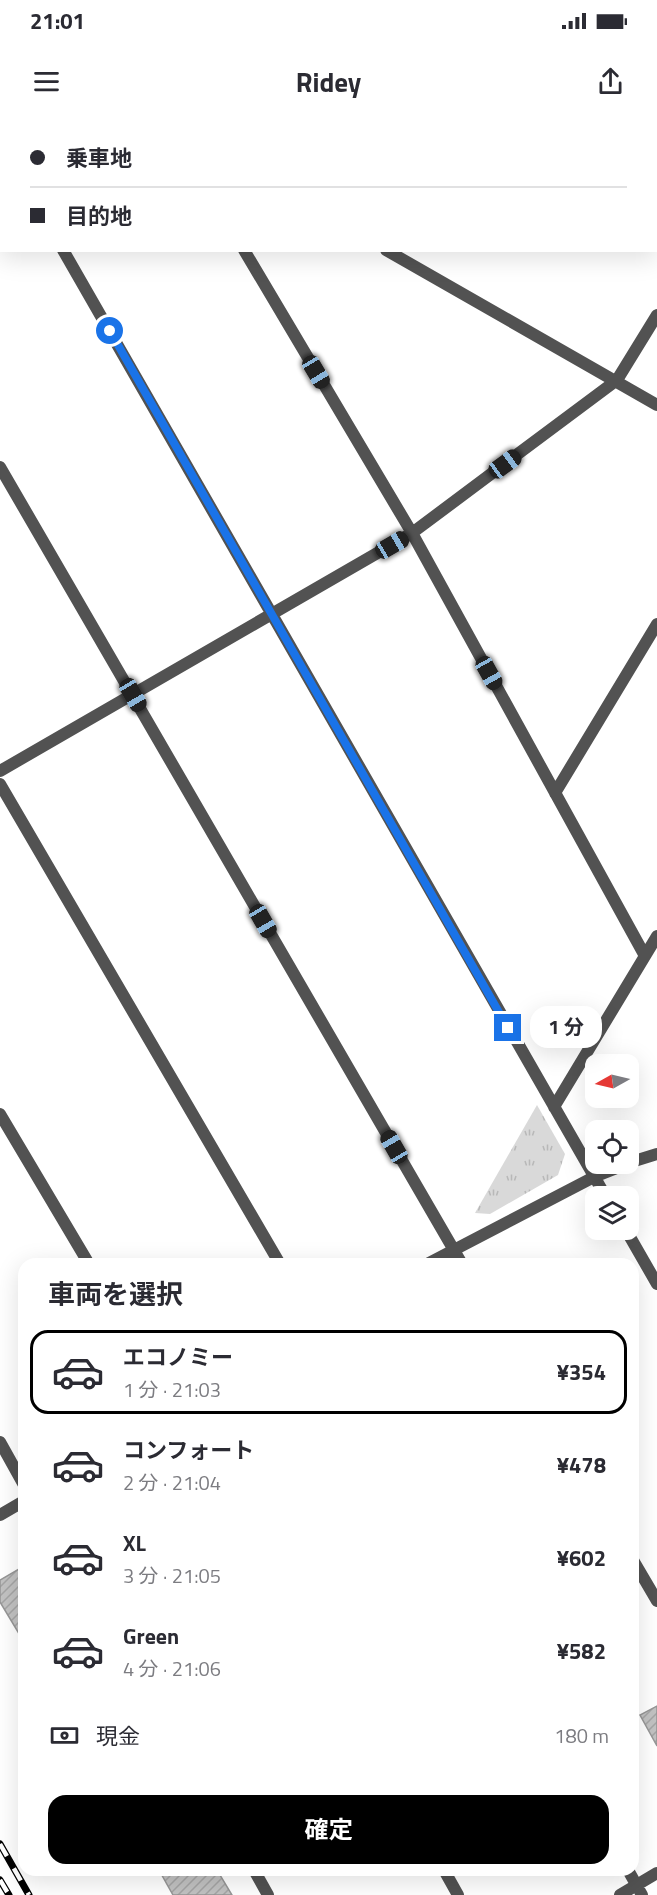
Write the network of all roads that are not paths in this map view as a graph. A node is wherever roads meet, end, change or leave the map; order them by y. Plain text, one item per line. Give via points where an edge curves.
1 (64, 252) edge
2 (245, 252) edge
3 (390, 252) edge
4 (657, 315) edge
5 (617, 380) junction
6 (657, 405) edge
7 (0, 467) edge
8 (412, 533) junction
9 (273, 614) junction
10 (657, 624) edge
11 (133, 695) junction
12 (0, 771) edge
13 (0, 784) edge
14 (555, 793) junction
15 (657, 936) edge
16 (645, 956) junction
17 (554, 1107) junction
18 (0, 1114) edge
19 (657, 1154) edge
20 (639, 1160) edge
21 (602, 1174) edge
22 (594, 1177) junction
23 (599, 1186) edge
24 (632, 1240) edge
25 (453, 1249) junction
26 (86, 1258) edge
27 (276, 1258) edge
28 (437, 1258) edge
29 (458, 1258) edge
30 (657, 1284) edge
31 (0, 1442) edge
32 (18, 1474) edge
33 (18, 1504) edge
34 (0, 1515) edge
35 (639, 1570) edge
36 (657, 1601) edge
37 (657, 1873) edge
38 (257, 1876) edge
39 (447, 1876) edge
40 (631, 1876) edge
41 (639, 1890) edge
42 (268, 1895) edge
43 (458, 1895) edge
44 (620, 1895) edge

1 - 9 street
2 - 8 street
3 - 5 street
4 - 5 street
5 - 6 street
5 - 8 street
7 - 11 street
8 - 9 street
8 - 14 street
9 - 11 street
9 - 17 street
10 - 14 street
11 - 12 street
11 - 25 street
13 - 27 street
14 - 16 street
15 - 16 street
16 - 17 street
17 - 22 street
18 - 26 street
19 - 20 street
21 - 22 street
22 - 23 street
22 - 25 street
24 - 30 street
25 - 28 street
25 - 29 street
31 - 32 street
33 - 34 street
35 - 36 street
37 - 41 street
38 - 42 street
39 - 43 street
40 - 41 street
41 - 44 street

